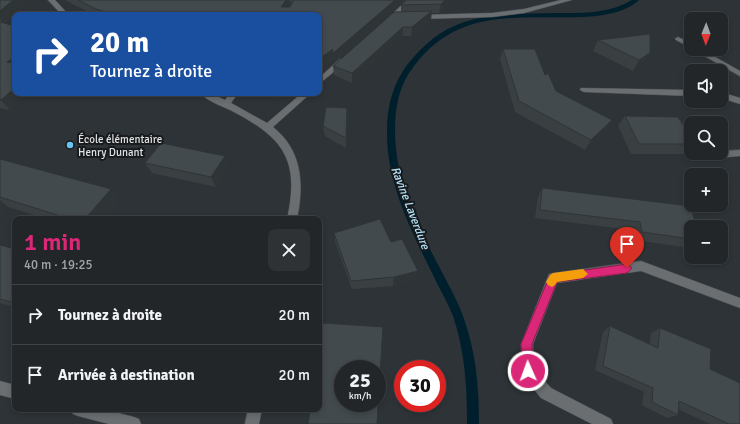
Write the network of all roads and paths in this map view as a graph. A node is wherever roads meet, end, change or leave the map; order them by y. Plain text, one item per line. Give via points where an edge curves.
1 (51, 0) edge
2 (412, 0) edge
3 (569, 0) edge
4 (63, 12) edge
5 (392, 18) junction
6 (381, 28) edge
7 (678, 39) dead end
8 (684, 42) edge
9 (708, 56) edge
10 (347, 57) edge
11 (740, 74) edge
12 (322, 79) edge
13 (584, 90) dead end
14 (684, 93) edge
15 (210, 96) edge
16 (232, 96) edge
17 (304, 96) edge
18 (728, 97) edge
19 (740, 101) edge
20 (226, 105) junction
21 (268, 127) junction
22 (740, 153) edge
23 (728, 154) edge
24 (293, 216) edge
25 (740, 303) edge
26 (0, 388) edge
27 (12, 391) edge
28 (89, 412) edge
29 (255, 412) edge
30 (134, 424) edge
31 (252, 424) edge
32 (606, 424) edge

1 - 4 street
2 - 5 street
3 - 5 street via 524,11 492,15
5 - 6 street
7 - 8 street
9 - 11 street
10 - 12 street
13 - 14 street
15 - 20 street
16 - 20 street
17 - 21 street
18 - 19 street
20 - 21 street
21 - 24 street via 289,155 295,171 298,188
22 - 23 street
25 - 32 street via 641,266 553,278 527,344 528,371 546,393
26 - 27 street
28 - 30 street
29 - 31 street

